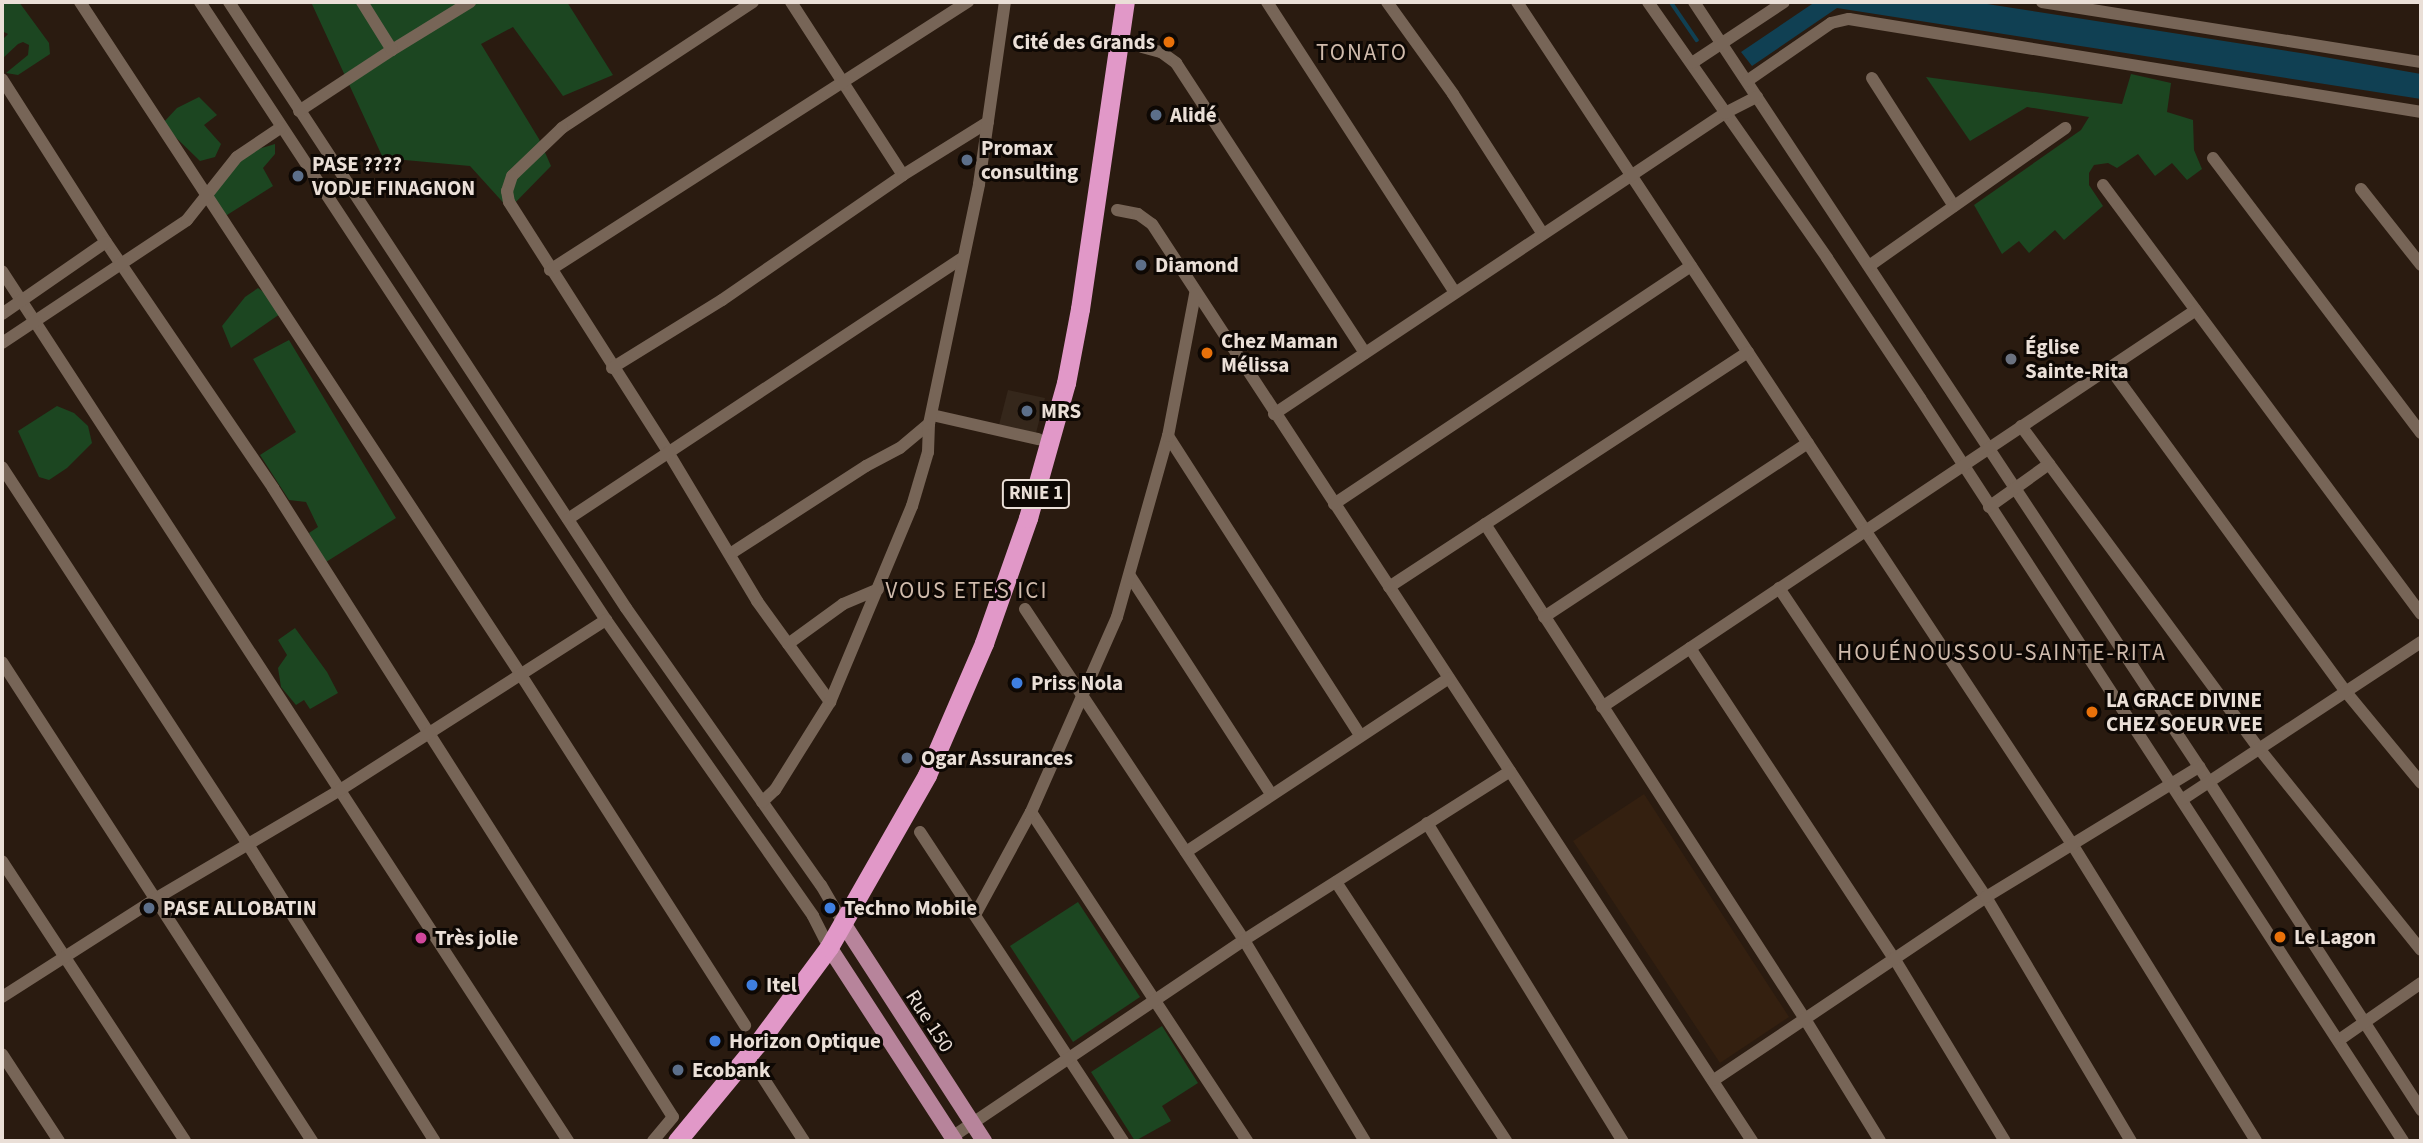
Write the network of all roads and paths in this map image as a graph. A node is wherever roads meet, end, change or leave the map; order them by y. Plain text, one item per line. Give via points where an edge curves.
1 (80, 2) edge
2 (200, 2) edge
3 (229, 2) edge
4 (362, 2) edge
5 (470, 2) edge
6 (753, 2) edge
7 (791, 2) edge
8 (968, 2) edge
9 (1005, 2) edge
10 (1125, 2) edge
11 (1285, 2) edge
12 (1387, 2) edge
13 (1517, 2) edge
14 (1648, 2) edge
15 (1694, 2) edge
16 (1784, 2) edge
17 (2042, 2) edge
18 (1270, 6) edge
19 (2106, 7) edge
20 (1722, 44) junction
21 (1142, 47) dead end
22 (392, 50) junction
23 (2421, 62) edge
24 (1692, 63) junction
25 (1872, 78) dead end
26 (2, 79) edge
27 (1747, 81) junction
28 (842, 82) junction
29 (1757, 97) junction
30 (299, 111) junction
31 (2421, 111) edge
32 (1725, 113) junction
33 (988, 122) junction
34 (280, 128) junction
35 (2065, 128) dead end
36 (2213, 158) dead end
37 (903, 175) junction
38 (1631, 176) junction
39 (2103, 185) dead end
40 (2361, 189) dead end
41 (208, 197) junction
42 (1954, 206) junction
43 (1117, 210) dead end
44 (1543, 234) junction
45 (106, 242) junction
46 (961, 259) junction
47 (2421, 265) edge
48 (123, 266) junction
49 (1691, 266) junction
50 (1869, 266) junction
51 (550, 270) junction
52 (2, 271) edge
53 (1455, 293) junction
54 (1195, 294) junction
55 (22, 301) junction
56 (2196, 310) junction
57 (2, 314) edge
58 (35, 322) junction
59 (2, 343) edge
60 (1748, 352) junction
61 (1365, 353) junction
62 (2109, 367) junction
63 (612, 368) junction
64 (1274, 414) junction
65 (930, 420) junction
66 (2021, 426) junction
67 (2421, 433) edge
68 (1168, 436) junction
69 (1038, 439) dead end
70 (1808, 443) junction
71 (1989, 450) junction
72 (668, 452) junction
73 (2049, 464) junction
74 (1962, 466) junction
75 (2, 467) edge
76 (2016, 489) junction
77 (1334, 504) junction
78 (1989, 507) junction
79 (568, 519) junction
80 (1485, 524) junction
81 (1865, 531) junction
82 (730, 554) junction
83 (1130, 576) junction
84 (1389, 587) junction
85 (878, 589) junction
86 (1779, 589) junction
87 (1025, 609) dead end
88 (2421, 614) edge
89 (1544, 617) junction
90 (606, 620) junction
91 (2421, 642) edge
92 (789, 643) junction
93 (1690, 648) junction
94 (2, 662) edge
95 (521, 675) junction
96 (1449, 678) junction
97 (2346, 692) junction
98 (1084, 697) junction
99 (830, 702) junction
100 (1602, 707) junction
101 (429, 734) junction
102 (1360, 735) junction
103 (2261, 751) junction
104 (2199, 767) junction
105 (1510, 771) junction
106 (2209, 782) junction
107 (2421, 783) edge
108 (2173, 784) junction
109 (340, 790) junction
110 (1272, 794) junction
111 (2183, 799) junction
112 (762, 802) junction
113 (1031, 812) junction
114 (1427, 823) junction
115 (920, 832) dead end
116 (247, 843) junction
117 (2072, 844) junction
118 (1186, 852) junction
119 (2, 861) edge
120 (1336, 882) junction
121 (1986, 897) junction
122 (155, 899) junction
123 (975, 915) junction
124 (843, 923) junction
125 (1244, 940) junction
126 (829, 947) junction
127 (2421, 950) edge
128 (64, 957) junction
129 (1894, 958) junction
130 (2421, 983) edge
131 (2, 997) edge
132 (1155, 1000) junction
133 (1805, 1019) junction
134 (2365, 1023) junction
135 (745, 1025) dead end
136 (2339, 1040) junction
137 (2, 1054) edge
138 (1069, 1058) junction
139 (760, 1073) dead end
140 (1714, 1080) junction
141 (2421, 1110) edge
142 (972, 1123) junction
143 (953, 1139) edge
144 (59, 1141) edge
145 (184, 1141) edge
146 (312, 1141) edge
147 (435, 1141) edge
148 (568, 1141) edge
149 (653, 1141) edge
150 (677, 1141) edge
151 (804, 1141) edge
152 (984, 1141) edge
153 (1123, 1141) edge
154 (1247, 1141) edge
155 (1365, 1141) edge
156 (1506, 1141) edge
157 (1623, 1141) edge
158 (1752, 1141) edge
159 (1880, 1141) edge
160 (2005, 1141) edge
161 (2131, 1141) edge
162 (2256, 1141) edge
163 (2403, 1141) edge

1 - 41 street
2 - 34 street
3 - 30 street
4 - 22 street
5 - 22 street
6 - 51 street via 562,128 512,176 509,202
7 - 28 street
8 - 28 street
9 - 33 street
10 - 124 highway, RNIE 1 via 1080,309 1041,479 1001,600 944,739
11 - 18 street
12 - 44 street
13 - 38 street
14 - 24 street
15 - 20 street
16 - 20 street
17 - 19 street
18 - 53 street
19 - 23 street
20 - 24 street
20 - 27 street
21 - 61 street via 1161,52 1176,63
22 - 30 street
24 - 32 street
25 - 42 street
26 - 45 street
27 - 29 street
27 - 31 street via 1831,23 1849,19
28 - 37 street
28 - 51 street
29 - 32 street
29 - 50 street
30 - 79 street
32 - 38 street
32 - 74 street via 1827,258
33 - 37 street
33 - 46 street
34 - 41 street via 237,157
34 - 90 street
35 - 42 street
36 - 67 street
37 - 63 street via 722,300
38 - 44 street
38 - 49 street
39 - 56 street
40 - 47 street
41 - 48 street via 187,220
41 - 95 street
42 - 50 street
43 - 54 street via 1138,214 1152,224
44 - 53 street
45 - 48 street
45 - 55 street
46 - 65 street
46 - 72 street
48 - 58 street
48 - 101 street via 273,488
49 - 60 street
49 - 77 street
50 - 71 street
51 - 63 street
52 - 55 street
53 - 61 street
54 - 64 street
54 - 68 street
55 - 57 street
55 - 58 street
56 - 62 street
56 - 88 street
58 - 59 street
58 - 109 street
60 - 70 street
60 - 80 street
61 - 64 street
62 - 66 street
62 - 97 street
63 - 72 street
64 - 77 street
65 - 69 street
65 - 82 street via 900,449
65 - 85 street via 928,452 912,506
66 - 71 street
66 - 73 street
68 - 83 street
68 - 102 street
70 - 81 street
70 - 89 street
71 - 74 street
71 - 76 street
72 - 79 street
72 - 82 street
73 - 76 street
73 - 103 street
74 - 78 street
74 - 81 street
75 - 116 street
76 - 78 street
76 - 104 street
77 - 84 street
78 - 108 street
79 - 112 street
80 - 84 street
80 - 89 street
81 - 86 street
81 - 117 street
82 - 92 street
83 - 98 street
83 - 110 street
84 - 96 street
85 - 92 street via 843,604
85 - 99 street
86 - 93 street
86 - 121 street
87 - 98 street
89 - 100 street
90 - 95 street
90 - 126 street via 813,916
91 - 97 street
92 - 99 street
93 - 100 street
93 - 129 street
94 - 122 street
95 - 101 street
95 - 135 street
96 - 102 street
96 - 105 street
97 - 103 street
97 - 107 street
98 - 113 street
98 - 118 street
99 - 112 street via 775,790
100 - 133 street
101 - 109 street
101 - 149 street via 673,1117
102 - 110 street
103 - 106 street
103 - 127 street
104 - 106 street
104 - 108 street
105 - 114 street
105 - 140 street
106 - 111 street
106 - 134 street
108 - 111 street
108 - 117 street
109 - 116 street
109 - 148 street
110 - 118 street
111 - 136 street
112 - 124 street
113 - 123 street
113 - 132 street
114 - 120 street
114 - 157 street
115 - 123 street
116 - 122 street
116 - 147 street
117 - 121 street
117 - 162 street
118 - 125 street
119 - 128 street
120 - 125 street
120 - 156 street
121 - 129 street
121 - 161 street
122 - 128 street
122 - 146 street
123 - 138 street
124 - 126 highway, RNIE 1
124 - 142 main road, Rue 150
125 - 132 street
125 - 155 street
126 - 143 main road
126 - 150 highway, RNIE 1
128 - 131 street
128 - 145 street
129 - 133 street
129 - 160 street
130 - 134 street
132 - 138 street
132 - 154 street
133 - 140 street
133 - 159 street
134 - 136 street
134 - 141 street
136 - 163 street
137 - 144 street
138 - 142 street
138 - 153 street
139 - 151 street
140 - 158 street
142 - 143 street
142 - 152 main road, Rue 150

